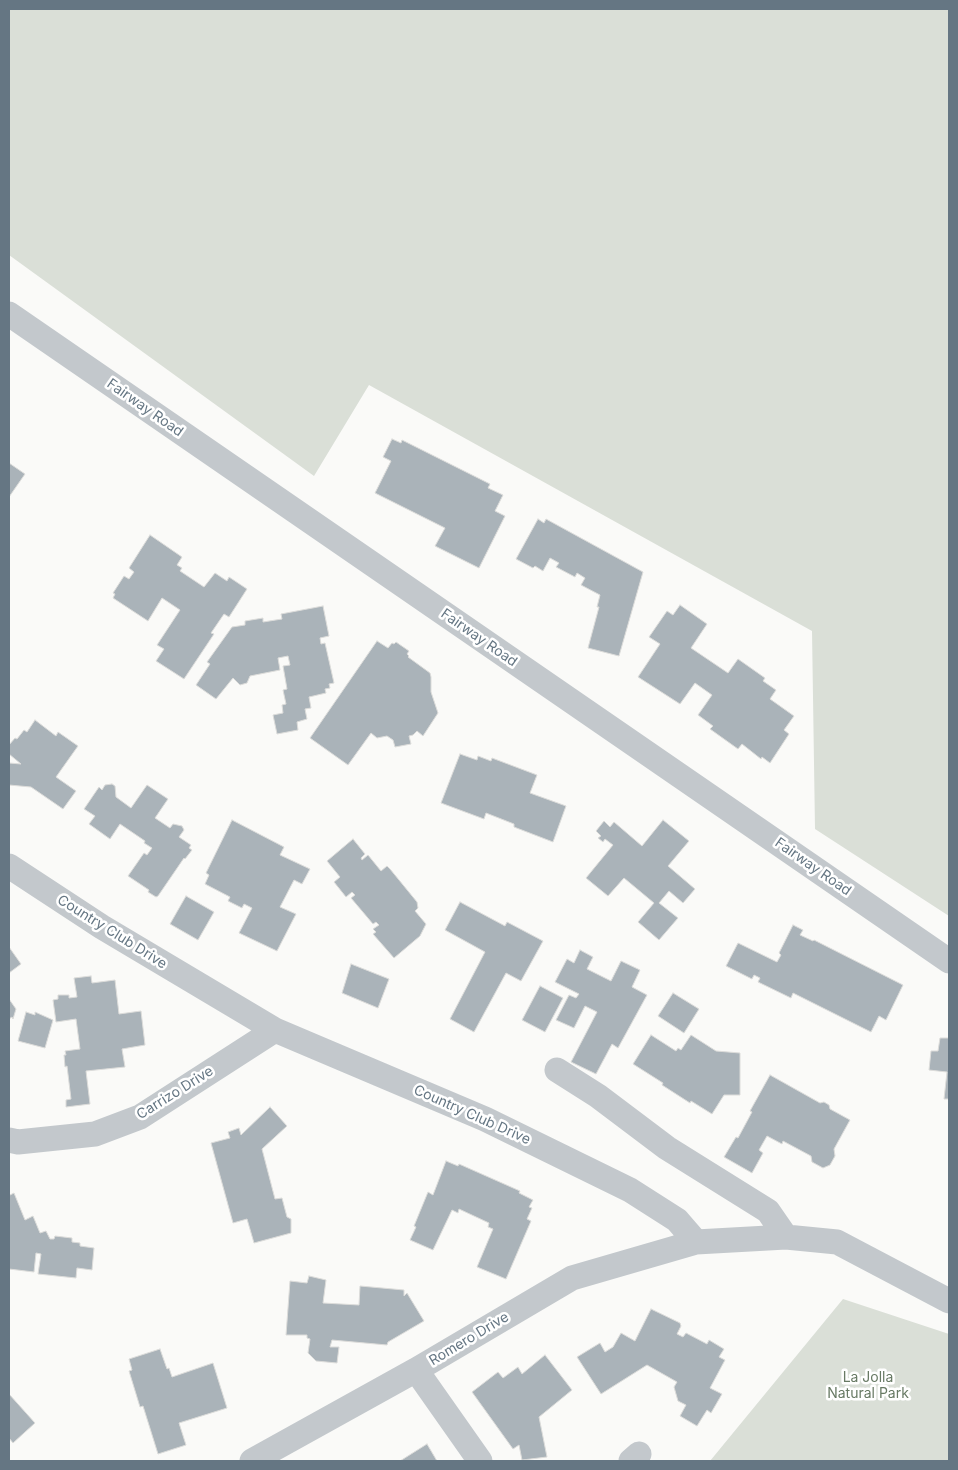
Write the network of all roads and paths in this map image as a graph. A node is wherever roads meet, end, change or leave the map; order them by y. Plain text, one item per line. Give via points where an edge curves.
1 (9, 314) edge
2 (9, 866) edge
3 (949, 961) edge
4 (274, 1030) junction
5 (557, 1070) dead end
6 (9, 1140) edge
7 (786, 1236) junction
8 (696, 1242) junction
9 (949, 1301) edge
10 (416, 1370) junction
11 (252, 1461) edge
12 (480, 1461) edge

1 - 3 street, Fairway Road
2 - 4 street, Country Club Drive via 102,927
4 - 6 street, Carrizo Drive via 140,1117 95,1134 18,1142
4 - 8 street, Country Club Drive via 485,1119 630,1190 677,1220
5 - 7 street via 598,1096 667,1148 768,1211
7 - 8 street
7 - 9 street via 837,1242
8 - 10 street, Romero Drive via 572,1278
10 - 11 street, Romero Drive
10 - 12 street

